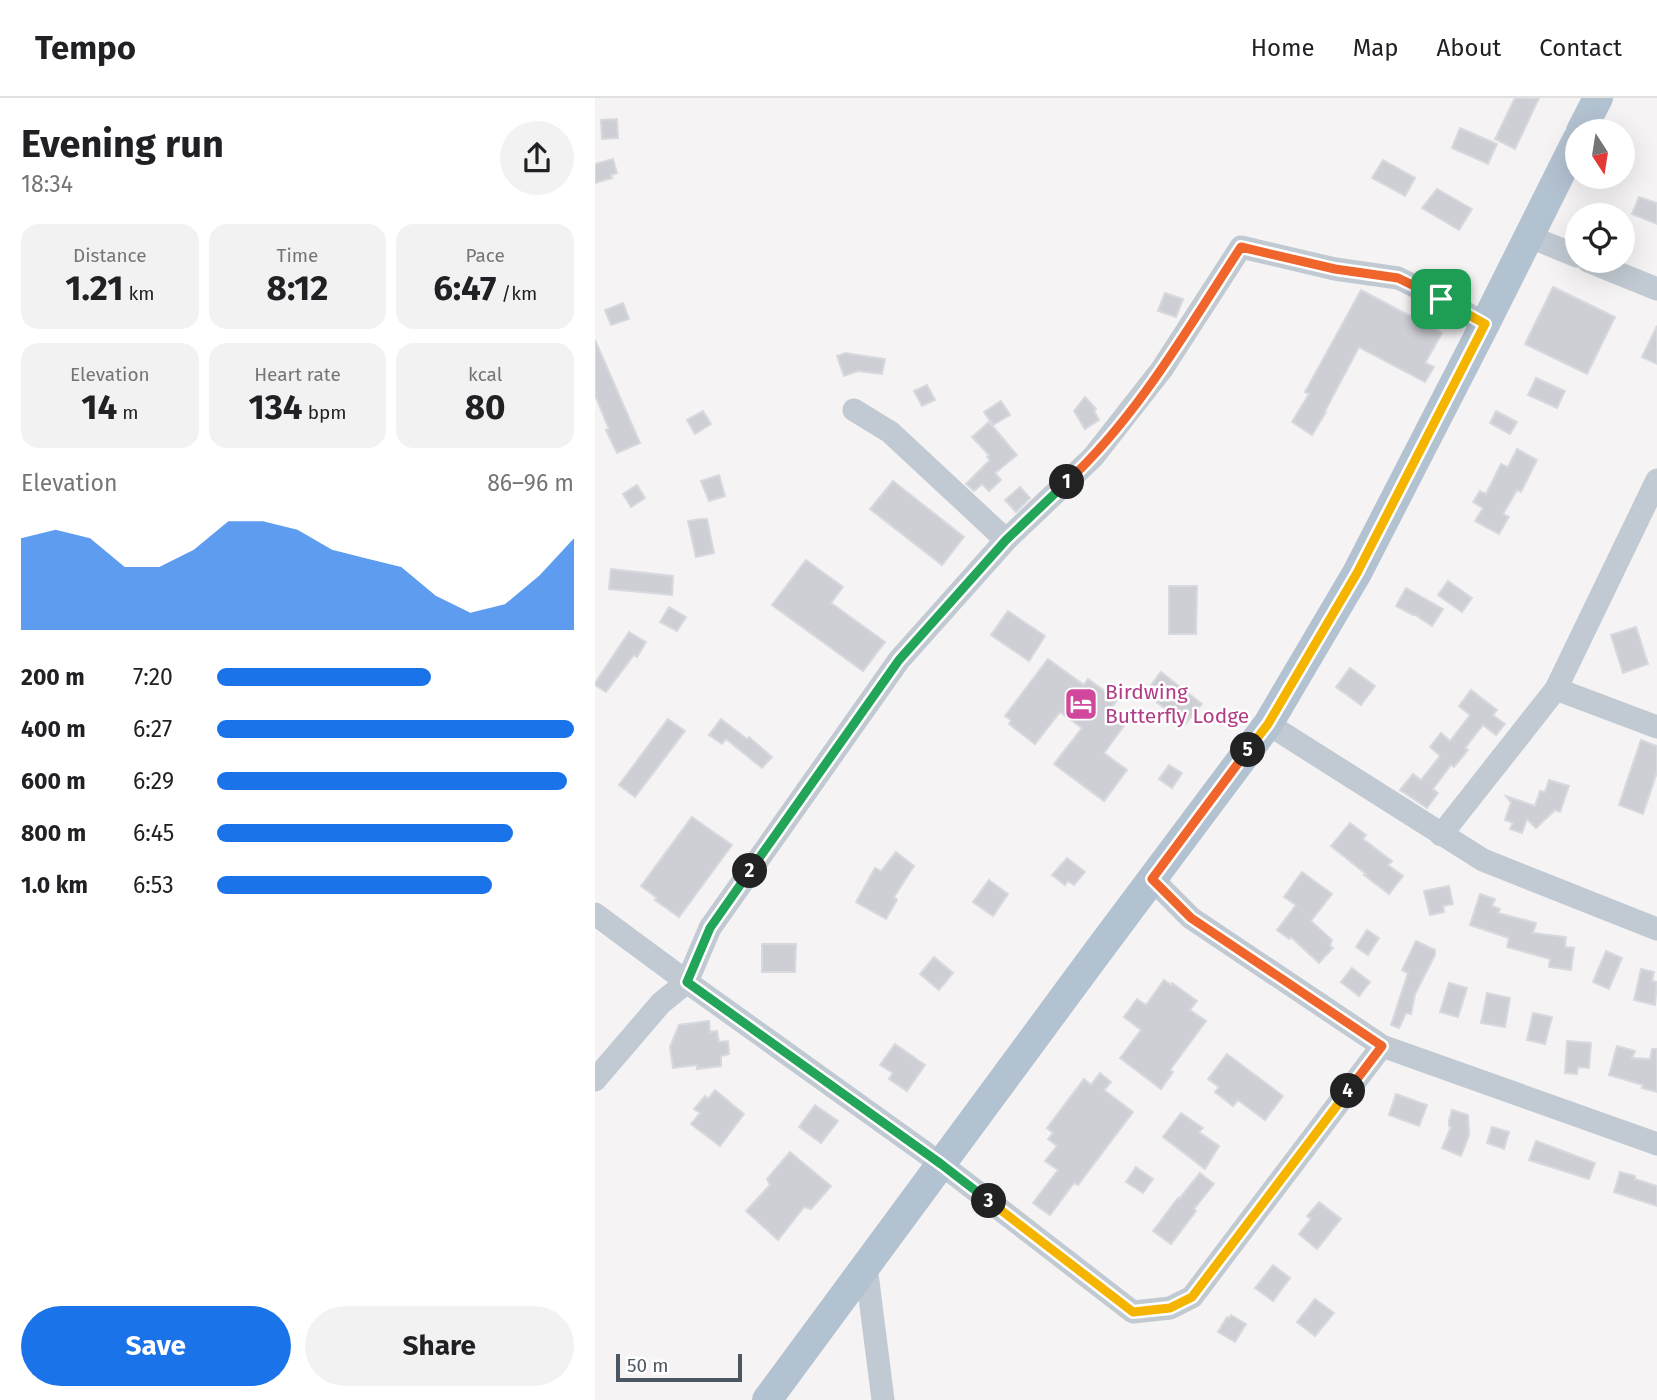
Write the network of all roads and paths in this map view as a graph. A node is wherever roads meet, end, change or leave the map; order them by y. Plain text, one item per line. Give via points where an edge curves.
1 (1598, 98) edge
2 (1587, 119) edge
3 (1565, 164) edge
4 (1528, 236) junction
5 (1565, 251) edge
6 (1618, 273) edge
7 (1657, 289) edge
8 (1485, 324) junction
9 (854, 410) dead end
10 (1657, 480) edge
11 (1650, 512) edge
12 (1006, 540) junction
13 (1556, 689) junction
14 (1268, 724) junction
15 (1657, 727) edge
16 (1441, 835) junction
17 (1152, 879) junction
18 (595, 914) edge
19 (1657, 929) edge
20 (687, 982) junction
21 (1382, 1046) junction
22 (595, 1080) edge
23 (1657, 1144) edge
24 (941, 1164) junction
25 (866, 1266) junction
26 (767, 1400) edge
27 (883, 1400) edge

1 - 2 main road
3 - 4 main road
4 - 5 street
4 - 8 main road
6 - 7 street
8 - 12 street via 1398,278 1241,247 1162,369 1093,457
8 - 14 main road via 1357,573
9 - 12 street via 890,432
10 - 11 street
11 - 13 street
12 - 20 street via 899,660 710,928
13 - 15 street
13 - 16 street
14 - 16 street
14 - 17 main road
16 - 19 street via 1483,860
17 - 21 street via 1191,918
17 - 24 main road
18 - 20 street
20 - 22 street via 661,1003
20 - 24 street
21 - 23 street
21 - 24 street via 1192,1297 1170,1308 1133,1312
24 - 25 main road
25 - 26 main road
25 - 27 street

